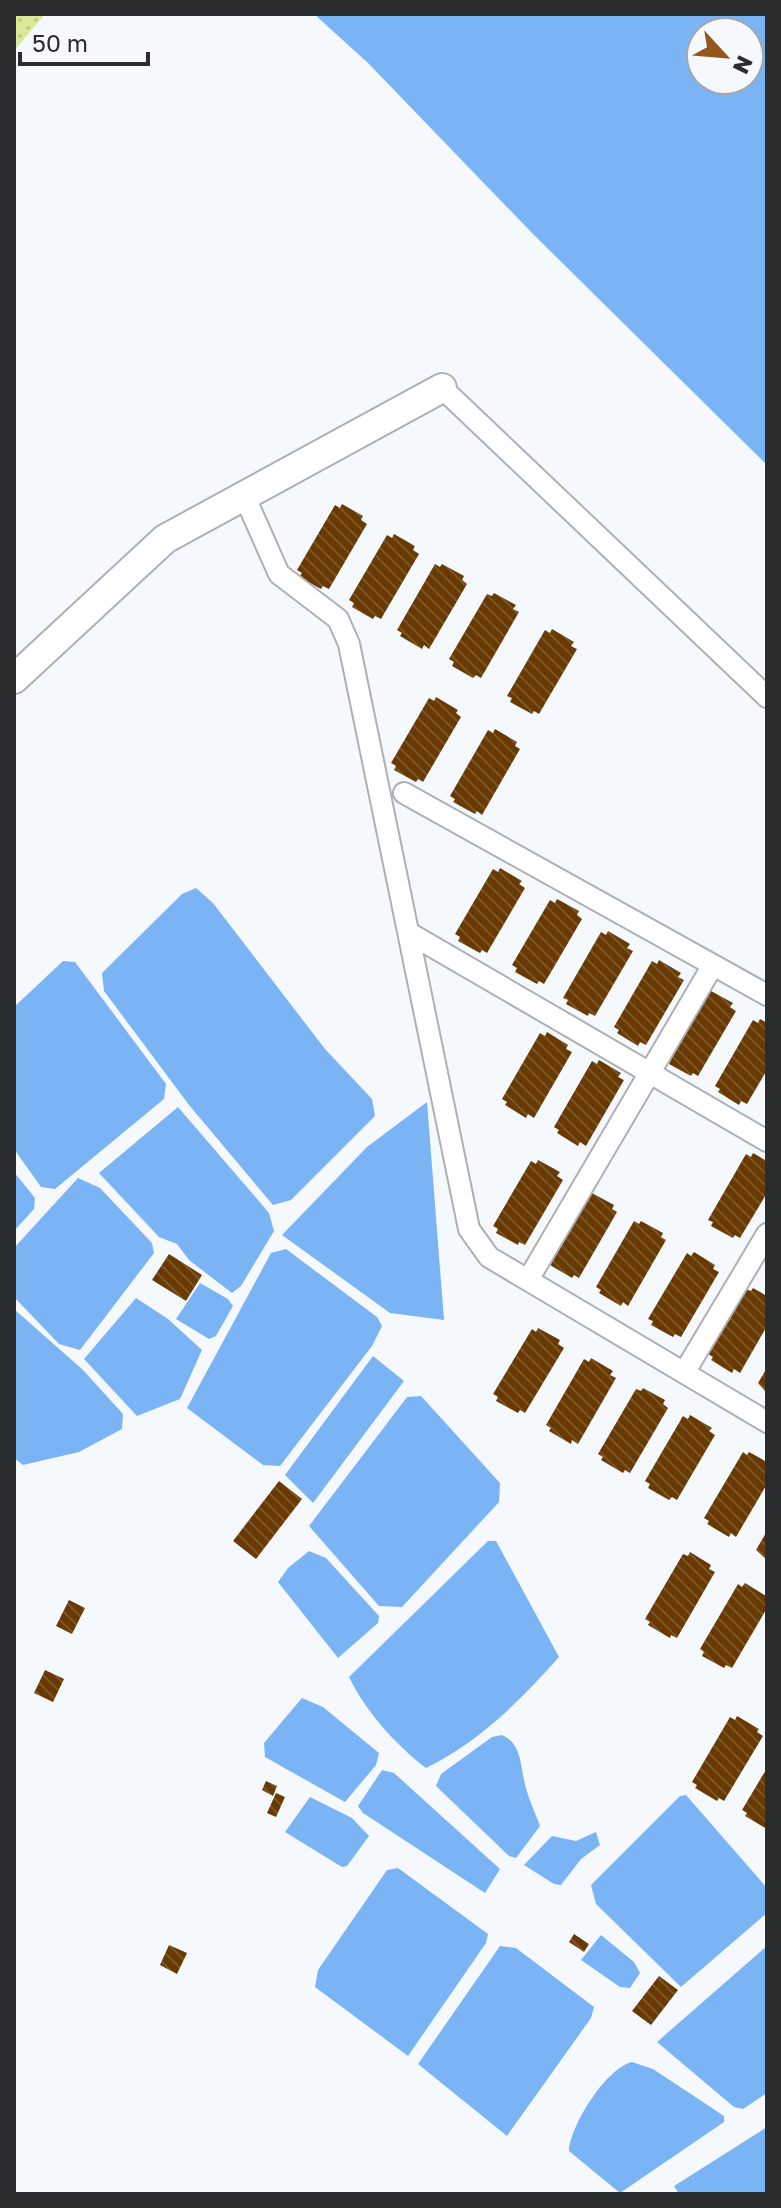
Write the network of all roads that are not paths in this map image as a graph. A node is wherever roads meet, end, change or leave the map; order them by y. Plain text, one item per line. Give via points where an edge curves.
1 (442, 388) joint
2 (244, 495) junction
3 (14, 679) edge
4 (767, 697) edge
5 (404, 793) dead end
6 (409, 933) junction
7 (713, 965) junction
8 (767, 995) edge
9 (650, 1073) junction
10 (767, 1141) edge
11 (767, 1234) edge
12 (528, 1280) junction
13 (684, 1373) junction
14 (767, 1422) edge

1 - 2 main road
1 - 4 street
2 - 3 main road via 165,539
2 - 6 street via 279,574 338,619 349,644
5 - 7 street
6 - 9 street
6 - 12 street via 469,1229 489,1257
7 - 8 street
7 - 9 street
9 - 10 street
9 - 12 street
11 - 13 street
12 - 13 street
13 - 14 street

